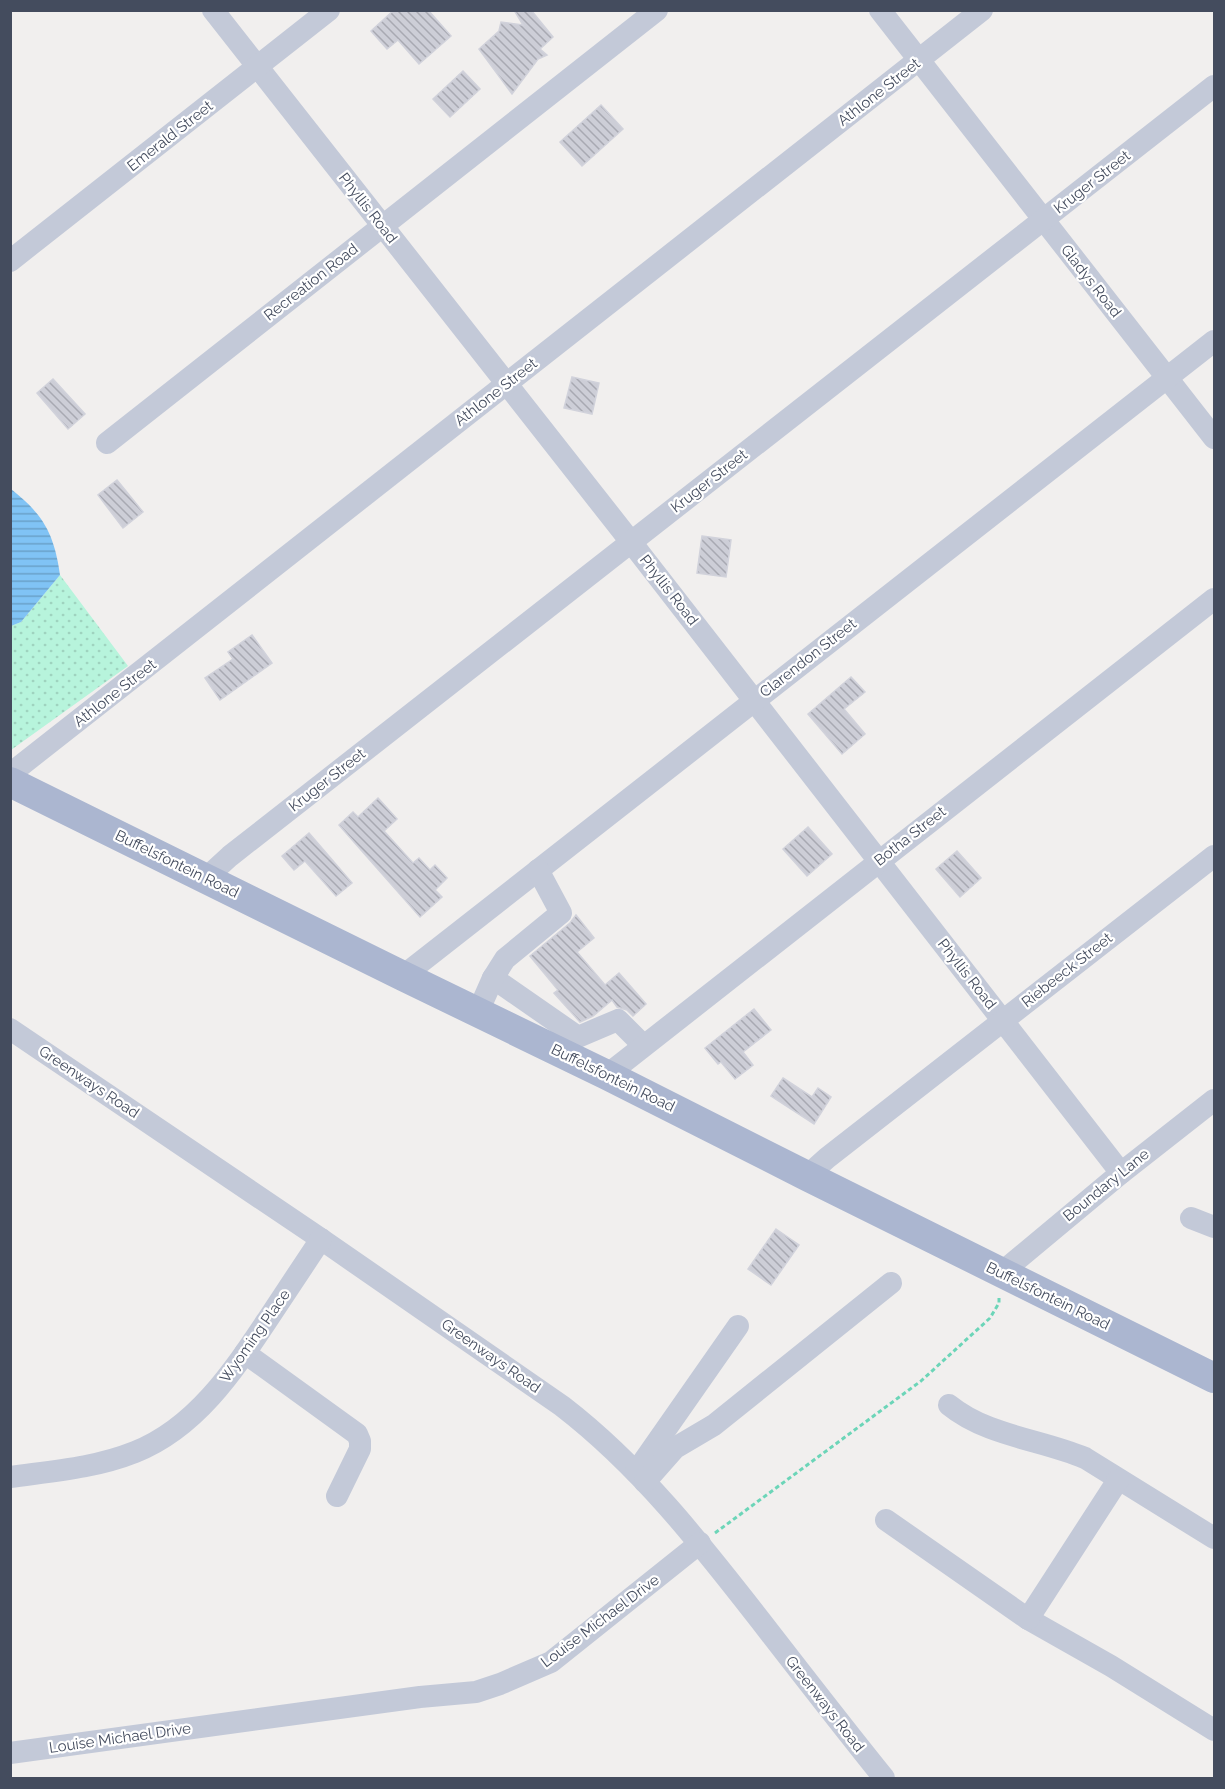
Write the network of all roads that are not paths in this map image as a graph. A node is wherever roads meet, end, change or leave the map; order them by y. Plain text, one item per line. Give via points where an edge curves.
1 (213, 10) edge
2 (329, 10) edge
3 (657, 10) edge
4 (880, 10) edge
5 (982, 10) edge
6 (918, 60) junction
7 (257, 67) junction
8 (1215, 86) edge
9 (1043, 220) junction
10 (382, 227) junction
11 (10, 261) edge
12 (1215, 341) edge
13 (1167, 378) junction
14 (507, 383) junction
15 (1215, 438) edge
16 (107, 443) dead end
17 (631, 542) junction
18 (1215, 599) edge
19 (754, 700) junction
20 (10, 774) edge
21 (10, 782) edge
22 (1215, 856) edge
23 (879, 860) junction
24 (538, 870) junction
25 (207, 878) junction
26 (403, 976) junction
27 (493, 978) junction
28 (478, 1012) junction
29 (1003, 1020) junction
30 (10, 1029) edge
31 (643, 1046) junction
32 (607, 1075) junction
33 (1215, 1100) edge
34 (1120, 1173) junction
35 (807, 1176) junction
36 (1191, 1218) dead end
37 (1215, 1227) edge
38 (321, 1239) junction
39 (1001, 1273) junction
40 (891, 1283) dead end
41 (738, 1326) dead end
42 (245, 1353) junction
43 (1215, 1378) edge
44 (949, 1405) dead end
45 (10, 1477) edge
46 (640, 1477) junction
47 (1118, 1480) junction
48 (337, 1496) dead end
49 (886, 1520) dead end
50 (1215, 1538) edge
51 (700, 1543) junction
52 (1028, 1619) junction
53 (1215, 1730) edge
54 (10, 1753) edge
55 (885, 1779) edge

1 - 7 street, Phyllis Road
2 - 7 street, Emerald Street
3 - 10 street, Recreation Road
4 - 6 street, Gladys Road
5 - 6 street, Athlone Street
6 - 9 street, Gladys Road
6 - 14 street, Athlone Street
7 - 10 street, Phyllis Road
7 - 11 street, Emerald Street
8 - 9 street, Kruger Street
9 - 13 street, Gladys Road
9 - 17 street, Kruger Street
10 - 14 street, Phyllis Road
10 - 16 street, Recreation Road
12 - 13 street, Clarendon Street
13 - 15 street, Gladys Road
13 - 19 street, Clarendon Street
14 - 17 street, Phyllis Road
14 - 20 street, Athlone Street
17 - 19 street, Phyllis Road
17 - 25 street, Kruger Street
18 - 23 street, Botha Street
19 - 23 street, Phyllis Road
19 - 24 street, Clarendon Street
21 - 25 main road, Buffelsfontein Road
22 - 29 street, Riebeeck Street
23 - 29 street, Phyllis Road
23 - 31 street, Botha Street
24 - 26 street, Clarendon Street
24 - 27 street via 561,914 505,959
25 - 26 main road, Buffelsfontein Road
26 - 28 main road, Buffelsfontein Road
27 - 28 street
27 - 31 street via 578,1037 618,1020
28 - 32 main road, Buffelsfontein Road
29 - 34 street, Phyllis Road
29 - 35 street, Riebeeck Street
30 - 38 street, Greenways Road
31 - 32 street, Botha Street
32 - 35 main road, Buffelsfontein Road
33 - 34 street, Boundary Lane
34 - 39 street, Boundary Lane
35 - 39 main road, Buffelsfontein Road
36 - 37 street
38 - 42 street, Wyoming Place
38 - 46 street, Greenways Road via 562,1406
39 - 43 main road, Buffelsfontein Road
40 - 46 street via 714,1425 675,1448
41 - 46 street
42 - 45 street, Wyoming Place via 204,1405 174,1430 137,1452 94,1466
42 - 48 street via 357,1434 360,1449
44 - 47 street via 978,1424 1067,1450
46 - 51 street, Greenways Road
47 - 50 street
47 - 52 street
49 - 52 street
51 - 54 street, Louise Michael Drive via 551,1662 476,1692
51 - 55 street, Greenways Road
52 - 53 street

